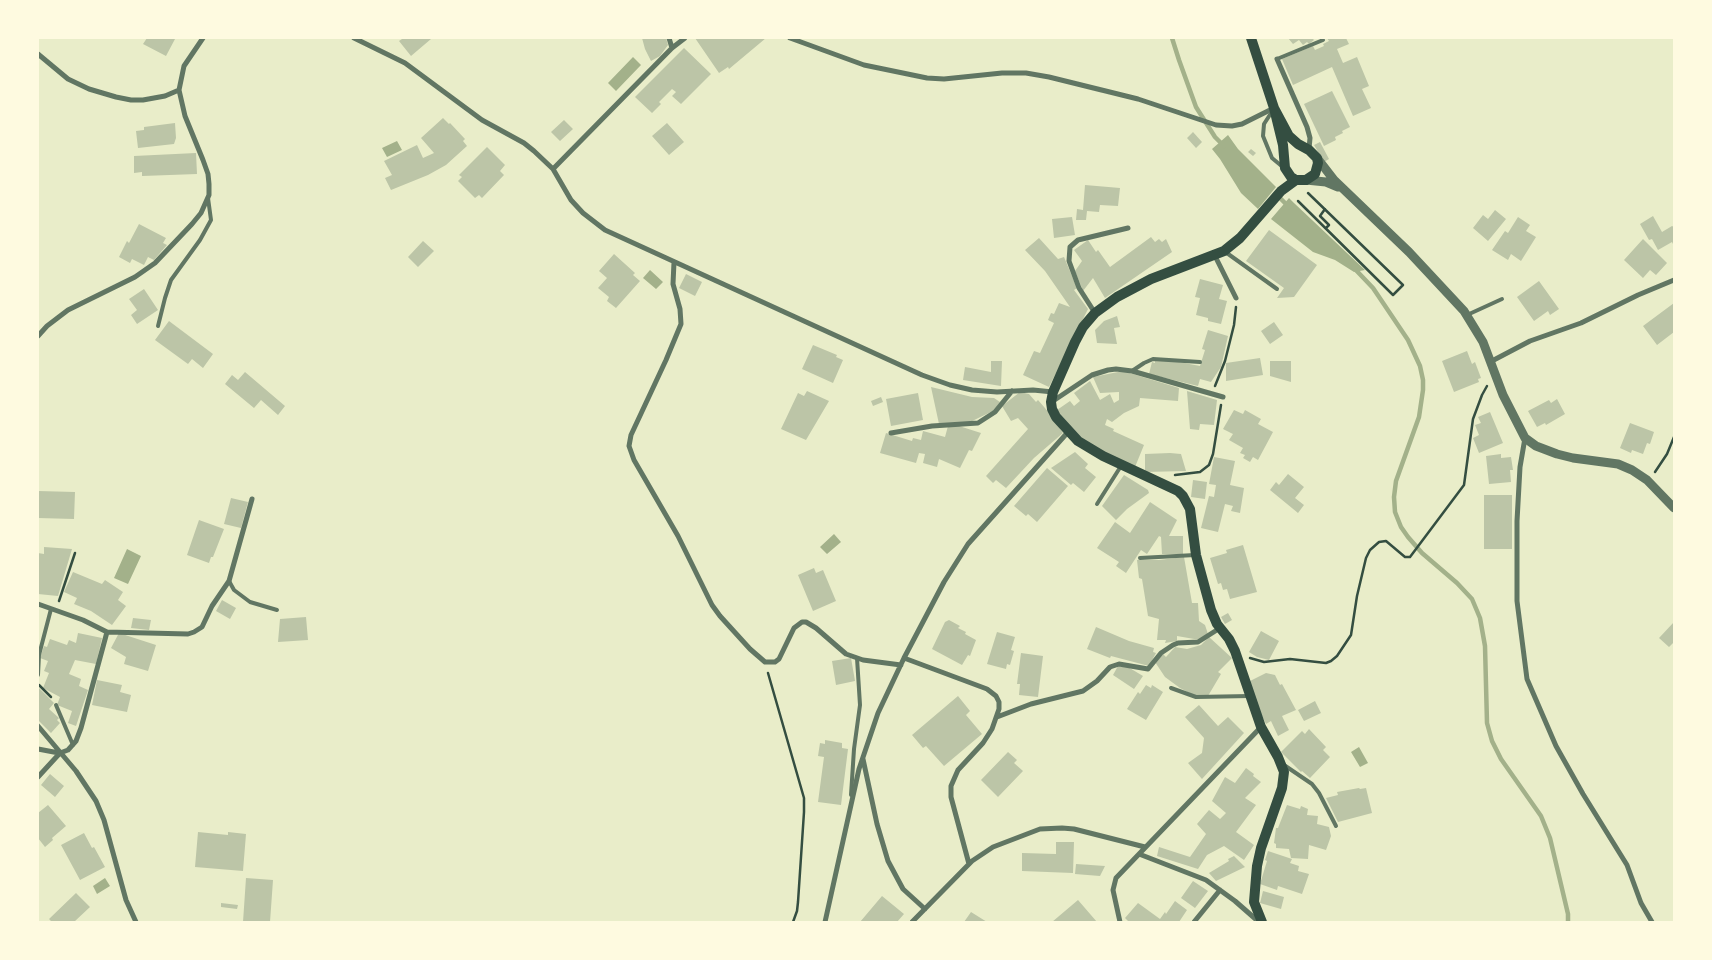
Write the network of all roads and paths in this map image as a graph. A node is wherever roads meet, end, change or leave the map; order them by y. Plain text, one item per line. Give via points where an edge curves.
1 (203, 38) edge
2 (354, 38) edge
3 (669, 38) edge
4 (685, 38) edge
5 (790, 38) edge
6 (1251, 38) edge
7 (1323, 40) dead end
8 (672, 48) junction
9 (38, 54) edge
10 (1277, 59) joint
11 (179, 90) junction
12 (1274, 108) junction
13 (1310, 152) junction
14 (553, 169) junction
15 (1292, 173) junction
16 (1306, 192) dead end
17 (1346, 192) junction
18 (208, 196) junction
19 (1298, 201) dead end
20 (1325, 209) junction
21 (1128, 228) dead end
22 (1326, 228) junction
23 (1220, 254) junction
24 (674, 262) junction
25 (1674, 280) edge
26 (1277, 289) dead end
27 (1236, 298) joint
28 (1502, 299) dead end
29 (1095, 313) junction
30 (1467, 315) junction
31 (158, 326) dead end
32 (38, 336) edge
33 (1200, 362) dead end
34 (1490, 363) junction
35 (1132, 371) junction
36 (1496, 374) junction
37 (1012, 391) junction
38 (1211, 394) junction
39 (1223, 396) joint
40 (1052, 397) junction
41 (1068, 432) junction
42 (892, 433) dead end
43 (1674, 437) edge
44 (1525, 438) junction
45 (1122, 465) junction
46 (1150, 477) junction
47 (1649, 482) junction
48 (252, 499) dead end
49 (1097, 504) dead end
50 (1674, 508) edge
51 (76, 553) dead end
52 (1196, 555) junction
53 (1140, 558) dead end
54 (229, 581) junction
55 (38, 604) edge
56 (54, 610) junction
57 (277, 610) dead end
58 (1220, 628) junction
59 (107, 632) junction
60 (1235, 651) junction
61 (857, 658) junction
62 (904, 658) junction
63 (765, 662) junction
64 (901, 665) junction
65 (38, 675) edge
66 (38, 684) edge
67 (1171, 688) dead end
68 (1250, 696) junction
69 (56, 705) joint
70 (997, 717) junction
71 (38, 726) edge
72 (1260, 727) junction
73 (73, 745) junction
74 (38, 749) edge
75 (60, 753) junction
76 (863, 758) junction
77 (1282, 764) junction
78 (38, 777) edge
79 (851, 804) junction
80 (1336, 826) dead end
81 (1146, 847) junction
82 (1139, 854) junction
83 (969, 864) junction
84 (1220, 890) junction
85 (925, 909) junction
86 (136, 922) edge
87 (793, 922) edge
88 (825, 922) edge
89 (912, 922) edge
90 (1120, 922) edge
91 (1194, 922) edge
92 (1261, 922) edge
93 (1652, 922) edge

1 - 11 street via 184,66
2 - 14 street via 418,72 482,120 524,143
3 - 8 street
4 - 8 street
5 - 12 street via 845,59 944,79 1026,73 1129,97 1226,126 1242,124
6 - 12 main road
7 - 10 lane
8 - 14 street
9 - 11 street via 68,79 116,97 143,100
10 - 13 street via 1307,127
11 - 18 street via 185,116 208,174
12 - 13 main road via 1289,136
12 - 15 main road
12 - 15 lane via 1264,124 1263,136 1272,158
13 - 15 main road via 1294,150 1289,153
13 - 15 main road via 1318,163 1315,174
13 - 17 street
14 - 24 street via 571,200 593,222
15 - 17 street via 1326,182
15 - 23 main road via 1252,225 1233,246
16 - 20 path
17 - 30 street via 1415,258
18 - 31 lane via 211,220 172,280
18 - 32 street via 201,213 155,263 135,277 68,310
19 - 22 path
20 - 22 path via 1320,216 1328,225
20 - 22 path via 1403,285 1393,295
21 - 29 street via 1078,240 1070,247 1069,261 1079,288
23 - 26 lane
23 - 27 street
23 - 29 main road via 1151,279
24 - 37 street via 922,375 972,390
24 - 63 street via 673,284 681,324 629,446 715,611
25 - 34 street via 1575,326 1530,341
27 - 38 path via 1234,325 1225,361
28 - 30 lane
29 - 40 main road via 1075,342
30 - 34 street via 1483,342
33 - 35 lane via 1156,359 1146,361
34 - 36 street
35 - 38 street
35 - 40 street via 1112,369 1098,373
36 - 44 street
36 - 60 path via 1482,395 1473,419 1464,485 1413,556 1406,557 1386,541 1379,542 1370,550 1357,596 1351,635 1331,662 1290,658 1264,662
37 - 40 street
37 - 42 street via 996,412 978,423
38 - 39 street
39 - 46 path via 1209,465 1200,472
40 - 41 main road via 1054,412
41 - 45 main road via 1090,449
41 - 62 street via 968,544
43 - 47 path
44 - 47 street via 1557,454 1618,464
44 - 93 street via 1517,521 1517,601 1527,679 1556,746 1627,865 1641,904
45 - 46 main road
45 - 49 lane
46 - 52 main road via 1178,491 1187,502
47 - 50 street
48 - 54 street
51 - 56 path
52 - 53 lane
52 - 58 main road via 1211,610
54 - 57 lane via 234,590 250,602
54 - 59 street via 202,627 194,632
55 - 56 street
56 - 59 street
56 - 65 lane via 39,655
58 - 60 main road
58 - 70 street via 1198,642 1173,645 1160,653 1148,669 1119,664 1110,667 1083,691 1024,706
59 - 73 street via 81,728
60 - 68 main road
61 - 63 street via 841,651 810,624 802,622 794,628 779,659
61 - 64 street
61 - 79 lane via 860,705
62 - 64 street
62 - 70 street via 992,692 998,702
63 - 87 path via 804,798 798,902
64 - 76 street via 878,713
66 - 69 path
67 - 68 lane via 1196,697
68 - 72 main road
69 - 73 lane
70 - 83 street via 988,736 958,770 951,786 950,797
71 - 75 street
72 - 77 main road
72 - 81 street
73 - 75 street
74 - 75 street
75 - 78 street
75 - 86 street via 82,777 99,807 126,900
76 - 79 street
76 - 85 street via 888,861 903,888
77 - 80 lane via 1312,784
77 - 92 main road via 1282,788 1257,866 1254,902
79 - 88 street
81 - 82 street
81 - 83 street via 1074,829 1040,829 993,847
82 - 84 street via 1197,876
82 - 90 street via 1114,883
83 - 85 street
84 - 91 street
84 - 92 street
85 - 89 street

